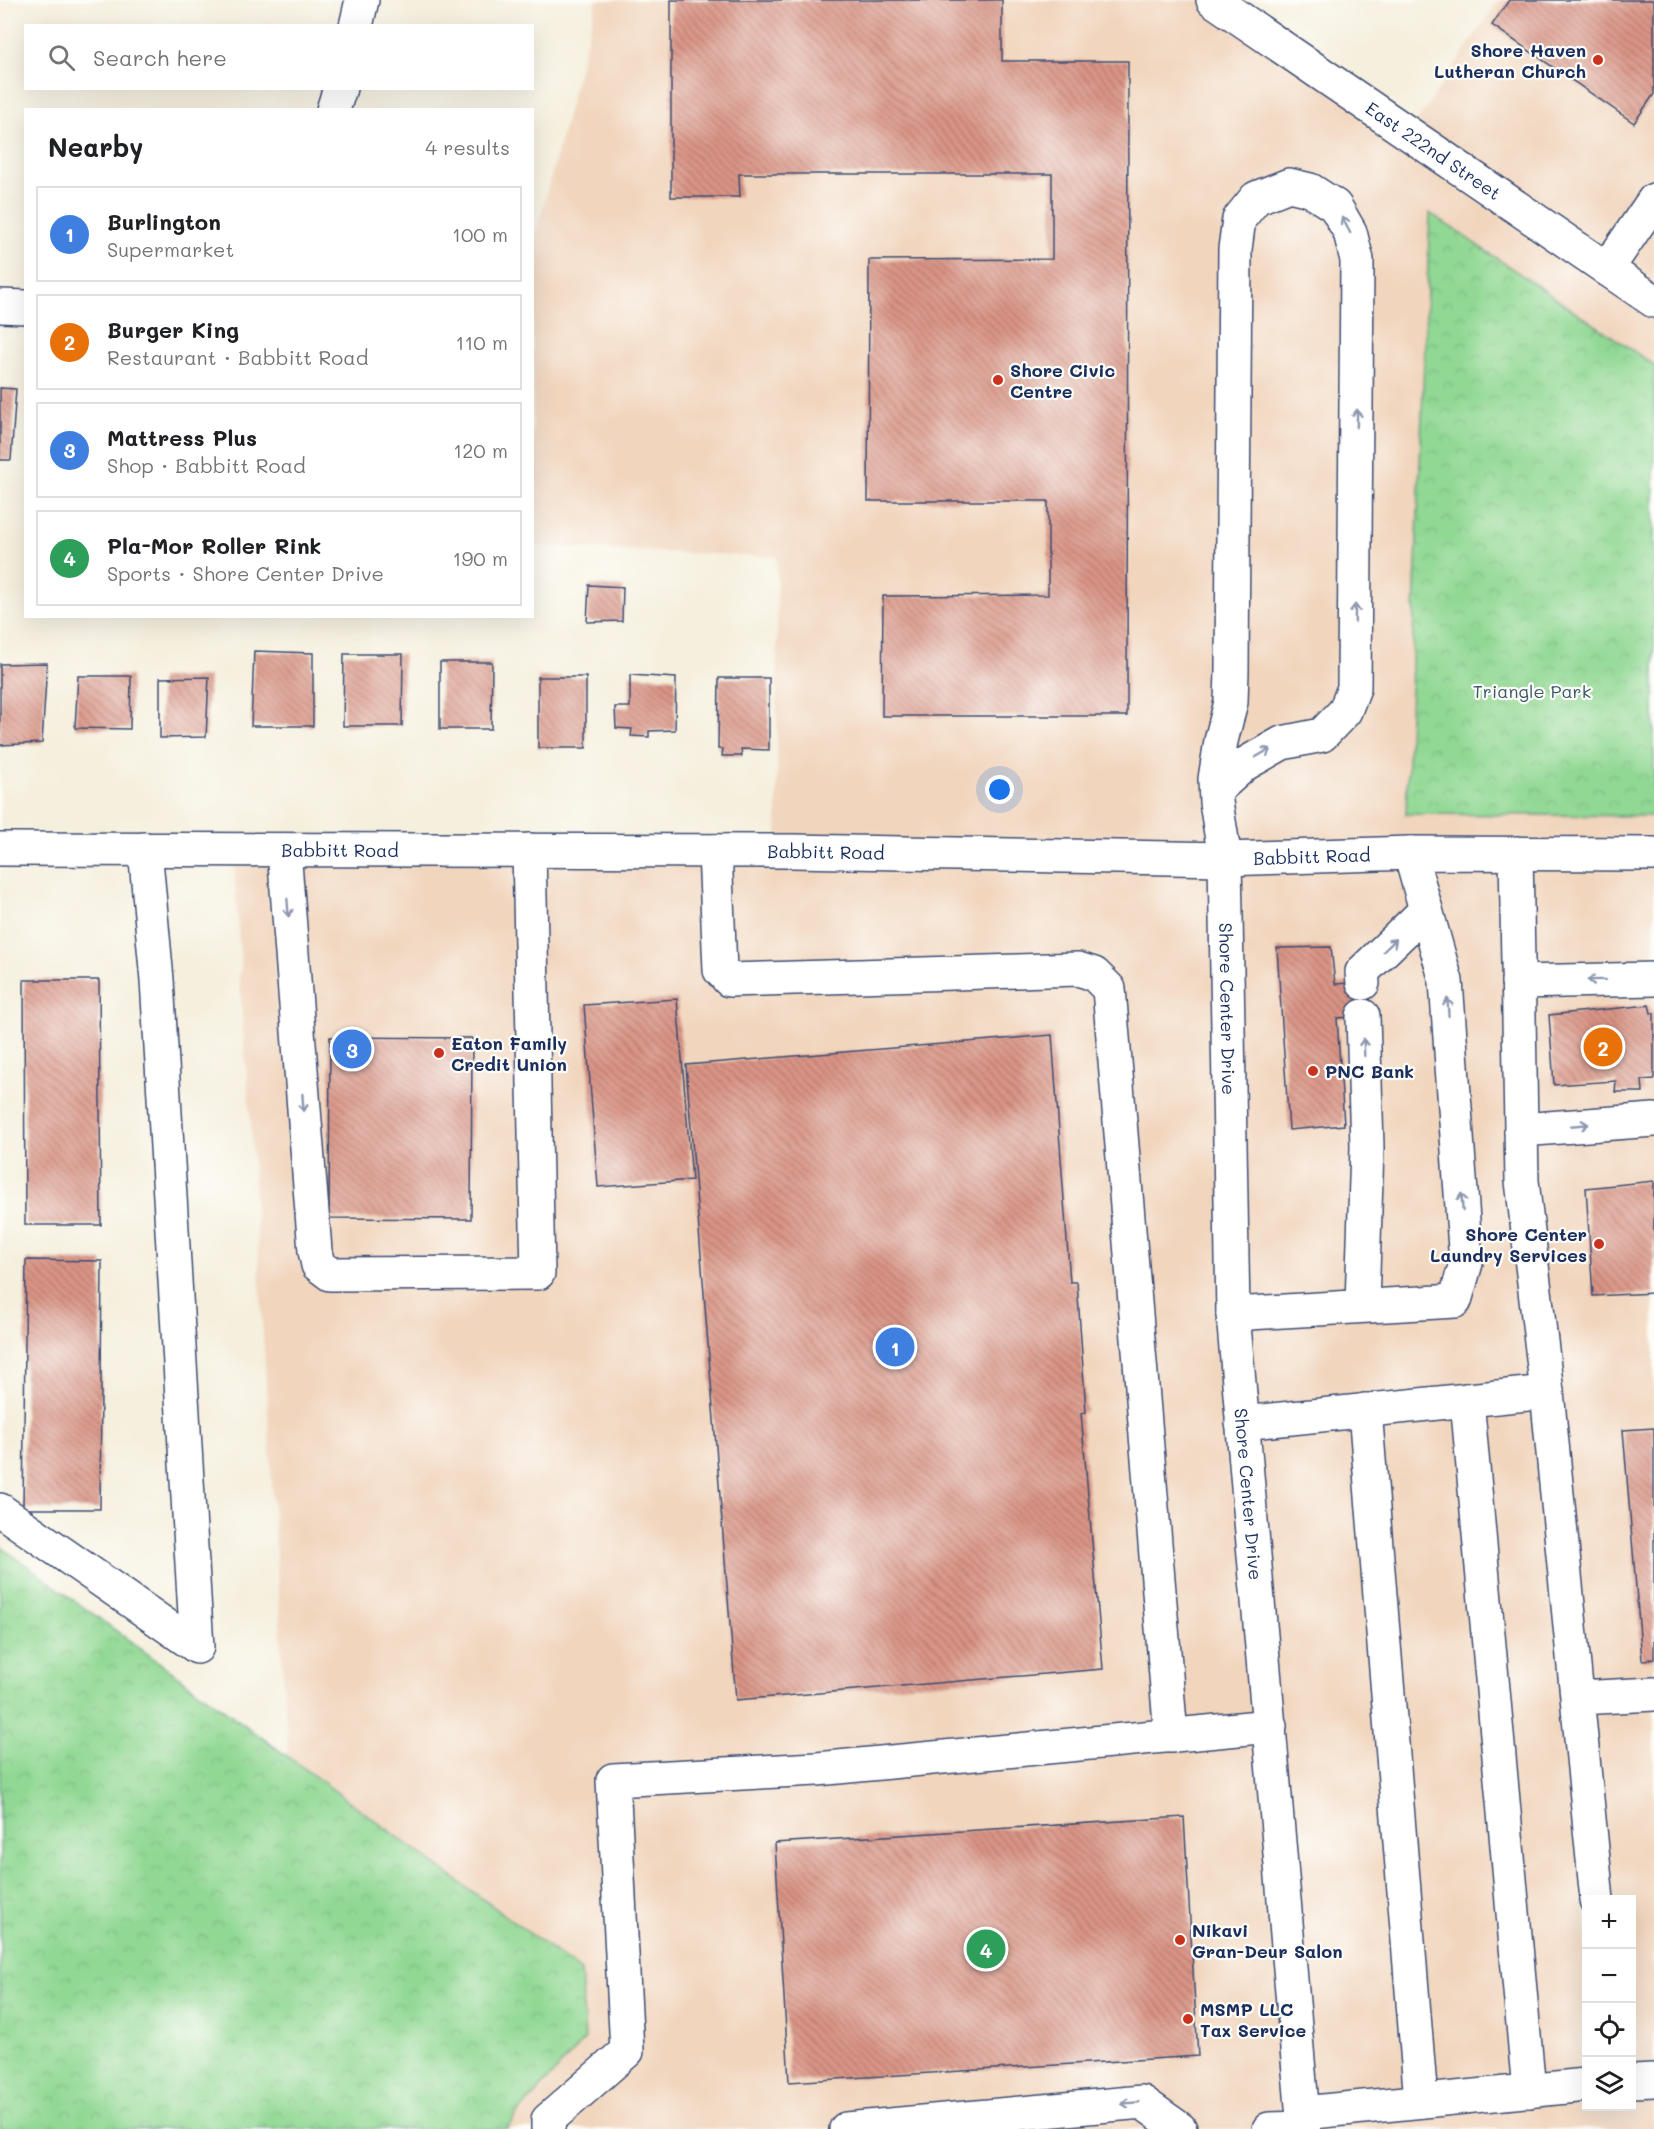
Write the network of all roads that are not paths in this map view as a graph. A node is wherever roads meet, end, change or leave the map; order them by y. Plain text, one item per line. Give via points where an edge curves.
1 (362, 0) edge
2 (1213, 0) edge
3 (356, 24) edge
4 (339, 90) edge
5 (334, 108) edge
6 (1654, 200) edge
7 (1607, 269) junction
8 (1654, 301) edge
9 (0, 306) edge
10 (24, 307) edge
11 (1217, 789) junction
12 (0, 849) edge
13 (145, 849) junction
14 (284, 850) junction
15 (529, 850) junction
16 (715, 851) junction
17 (1410, 853) junction
18 (1516, 853) junction
19 (1654, 854) edge
20 (1224, 859) junction
21 (1426, 910) junction
22 (1654, 979) edge
23 (1518, 981) junction
24 (1363, 983) dead end
25 (1363, 1016) dead end
26 (1654, 1120) edge
27 (1521, 1130) junction
28 (1362, 1305) junction
29 (1233, 1314) junction
30 (1547, 1392) junction
31 (1467, 1400) junction
32 (1365, 1410) junction
33 (1242, 1424) junction
34 (0, 1510) edge
35 (1654, 1694) edge
36 (1578, 1698) junction
37 (1270, 1726) junction
38 (1171, 1736) junction
39 (1597, 1895) edge
40 (1654, 2080) edge
41 (1636, 2081) edge
42 (1582, 2086) edge
43 (1529, 2091) junction
44 (1421, 2101) junction
45 (1304, 2123) edge
46 (910, 2126) edge
47 (548, 2129) edge
48 (846, 2129) edge
49 (1179, 2129) edge
50 (1269, 2129) edge

1 - 3 street
2 - 7 street, East 222nd Street
4 - 5 street
6 - 7 street
7 - 8 street, East 222nd Street
9 - 10 street
11 -> 11 street, Shore Center Drive via 1245,764 1282,743 1322,735 1345,711 1354,688 1357,260 1350,232 1335,206 1310,190 1289,185 1256,198 1239,219 1235,249 1231,702 1221,741
11 - 20 street, Shore Center Drive
12 - 13 street, Babbitt Road
13 - 14 street, Babbitt Road
13 - 34 street via 157,980 197,1647
14 - 15 street, Babbitt Road
14 -> 15 street via 315,1251 318,1265 330,1274 538,1273
15 - 16 street, Babbitt Road
16 - 20 street, Babbitt Road
16 - 38 street via 720,970 729,980 1078,969 1094,975 1109,989
17 - 18 street, Babbitt Road
17 - 20 street, Babbitt Road
17 - 21 street
18 - 19 street, Babbitt Road
18 - 23 street
20 - 29 street, Shore Center Drive
24 -> 21 street via 1362,972
28 -> 21 street via 1455,1301 1466,1263 1446,981
22 -> 23 street
23 - 27 street
28 -> 25 street via 1367,1147
27 -> 26 street
27 - 30 street via 1522,1181
28 - 29 street
29 - 33 street, Shore Center Drive
30 - 31 street
30 - 36 street
31 - 32 street
31 - 43 street
32 - 33 street
32 - 44 street
33 - 37 street, Shore Center Drive
35 - 36 street
36 - 39 street
37 - 38 street
37 - 45 street, Shore Center Drive
38 - 47 street via 818,1769 613,1779 627,2051 548,2120
40 - 41 street
42 - 43 street
43 - 44 street
44 - 45 street
45 - 50 street
46 - 48 street
49 -> 46 street via 1142,2102

